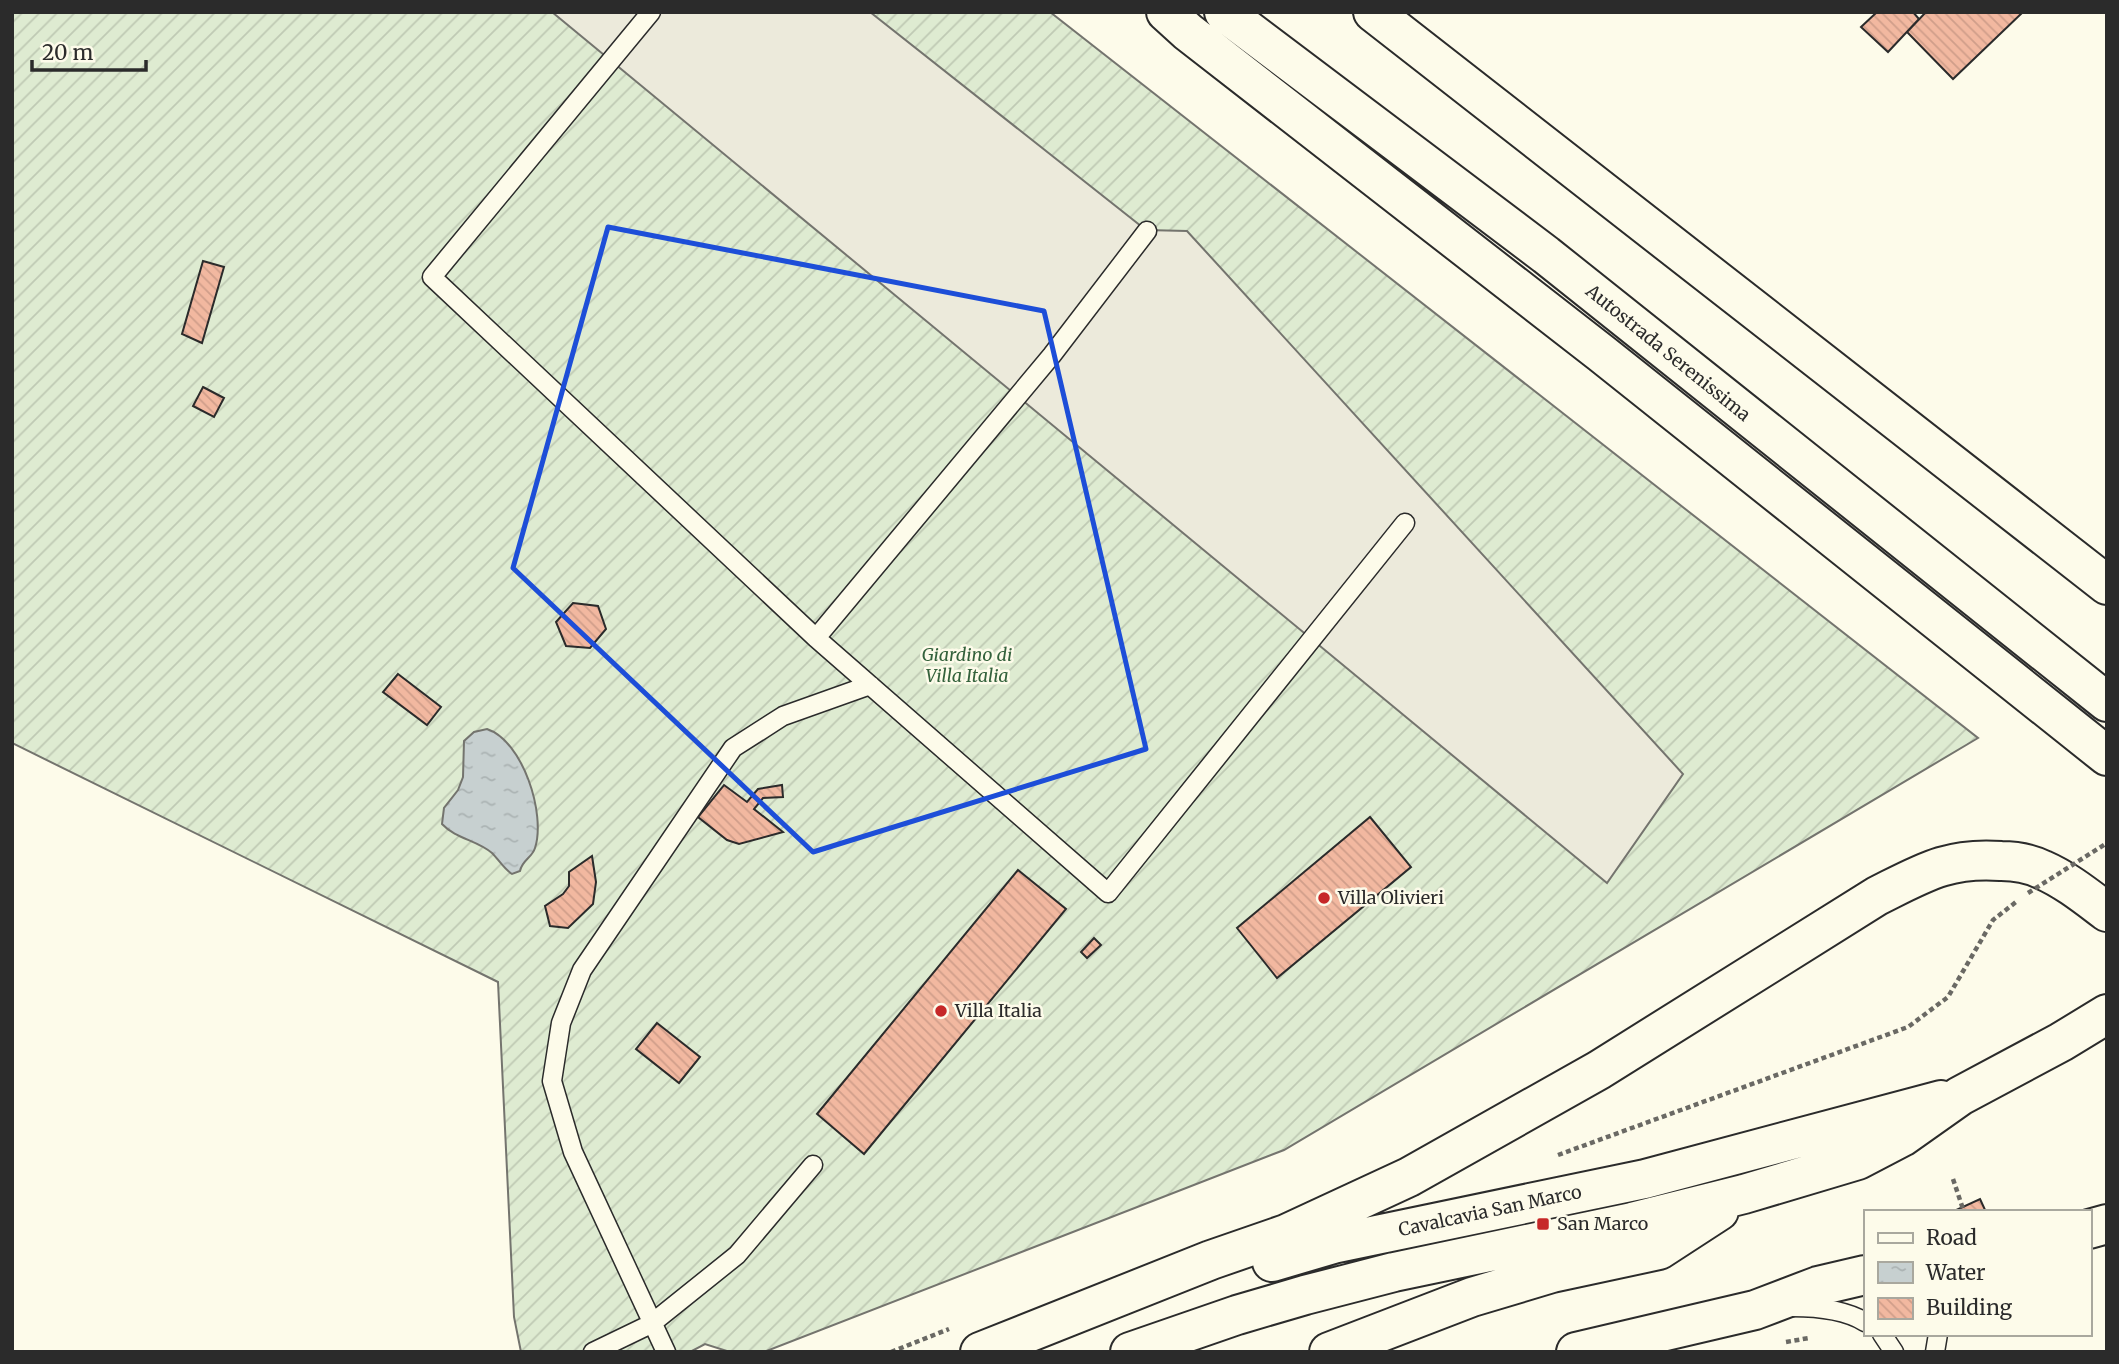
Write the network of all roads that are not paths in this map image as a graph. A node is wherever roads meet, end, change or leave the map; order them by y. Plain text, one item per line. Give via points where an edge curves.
1 (1166, 12) edge
2 (1224, 12) edge
3 (1373, 12) edge
4 (647, 17) edge
5 (1147, 231) dead end
6 (1405, 523) dead end
7 (2107, 585) edge
8 (816, 638) junction
9 (870, 685) junction
10 (2107, 702) edge
11 (2107, 756) edge
12 (2107, 912) edge
13 (2107, 1014) edge
14 (1961, 1096) junction
15 (813, 1165) dead end
16 (1744, 1194) junction
17 (1864, 1275) edge
18 (1771, 1306) junction
19 (1864, 1322) edge
20 (651, 1324) junction
21 (1883, 1336) edge
22 (593, 1352) edge
23 (666, 1352) edge
24 (980, 1352) edge
25 (1027, 1352) edge
26 (1130, 1352) edge
27 (1329, 1352) edge
28 (1576, 1352) edge
29 (1894, 1352) edge

1 - 11 main road
2 - 10 main road, Autostrada Serenissima via 1546,255
3 - 7 main road
4 - 8 lane via 432,277
5 - 8 lane via 1052,355
6 - 9 lane via 1108,892
8 - 9 lane
9 - 20 lane via 783,716 733,748 582,970 561,1023 552,1081 573,1152
12 - 24 main road via 2042,869 2011,861 1958,861 1923,873 1877,896 1599,1070 1409,1177 1286,1234
13 - 14 main road, Cavalcavia San Marco
14 - 16 main road, Cavalcavia San Marco via 1902,1137 1857,1160
14 - 25 main road, Cavalcavia San Marco via 1645,1179 1333,1244 1177,1293
15 - 20 lane via 737,1255
16 - 26 main road, Cavalcavia San Marco via 1394,1272 1237,1315
16 - 27 main road via 1659,1250 1552,1273 1472,1297
17 - 18 main road via 1818,1286
18 - 19 lane via 1816,1307
18 - 28 main road
20 - 22 lane
20 - 23 lane
21 - 29 lane

